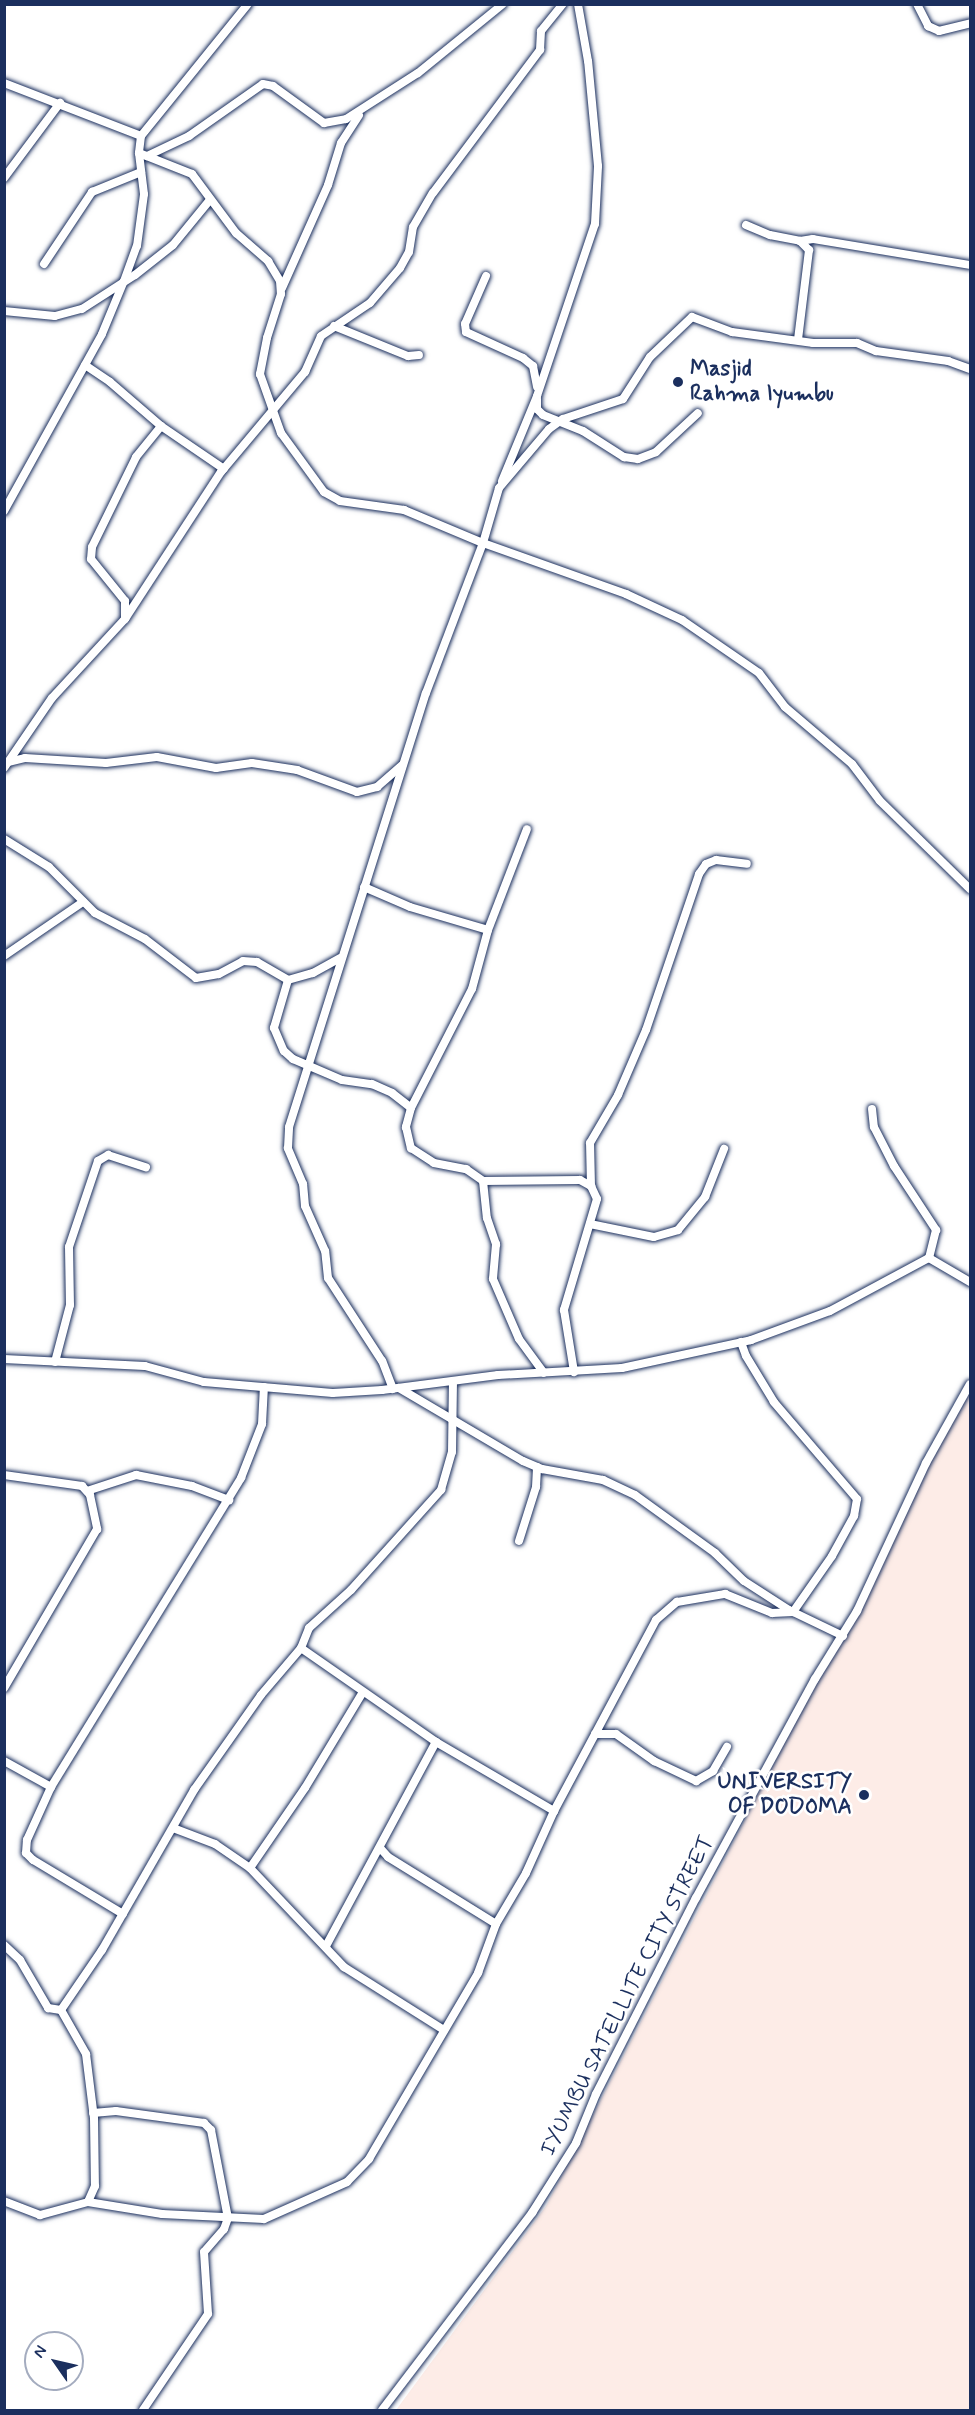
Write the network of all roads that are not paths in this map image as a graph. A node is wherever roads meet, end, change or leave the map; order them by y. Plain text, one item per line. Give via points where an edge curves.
1 (248, 4) edge
2 (503, 4) edge
3 (563, 4) edge
4 (578, 4) edge
5 (916, 4) edge
6 (970, 23) edge
7 (4, 83) edge
8 (60, 103) junction
9 (367, 106) junction
10 (141, 136) junction
11 (143, 155) junction
12 (141, 172) junction
13 (4, 178) edge
14 (209, 201) junction
15 (746, 225) dead end
16 (800, 241) junction
17 (44, 264) dead end
18 (970, 265) edge
19 (486, 276) dead end
20 (124, 281) junction
21 (282, 288) junction
22 (4, 311) edge
23 (334, 326) junction
24 (798, 339) junction
25 (419, 355) dead end
26 (85, 365) junction
27 (970, 369) edge
28 (537, 396) junction
29 (272, 411) junction
30 (698, 413) dead end
31 (558, 423) junction
32 (161, 426) junction
33 (224, 469) junction
34 (499, 488) junction
35 (4, 510) edge
36 (483, 543) junction
37 (125, 619) junction
38 (403, 764) junction
39 (6, 765) edge
40 (527, 829) dead end
41 (4, 839) edge
42 (747, 864) dead end
43 (364, 887) junction
44 (970, 889) edge
45 (83, 902) junction
46 (488, 930) junction
47 (4, 956) edge
48 (340, 958) junction
49 (288, 980) junction
50 (310, 1066) junction
51 (411, 1108) junction
52 (872, 1109) dead end
53 (724, 1149) dead end
54 (146, 1167) dead end
55 (483, 1181) junction
56 (591, 1186) junction
57 (590, 1224) junction
58 (929, 1258) junction
59 (970, 1282) edge
60 (741, 1342) junction
61 (4, 1359) edge
62 (55, 1362) junction
63 (574, 1371) junction
64 (544, 1373) junction
65 (453, 1383) junction
66 (970, 1384) edge
67 (264, 1387) junction
68 (396, 1388) junction
69 (454, 1421) junction
70 (537, 1467) junction
71 (4, 1475) edge
72 (87, 1491) junction
73 (229, 1500) junction
74 (519, 1541) dead end
75 (793, 1612) junction
76 (843, 1636) junction
77 (301, 1648) junction
78 (4, 1688) edge
79 (363, 1692) junction
80 (595, 1734) junction
81 (435, 1743) junction
82 (727, 1747) dead end
83 (4, 1761) edge
84 (51, 1786) junction
85 (554, 1811) junction
86 (173, 1828) junction
87 (380, 1848) junction
88 (250, 1868) junction
89 (123, 1914) junction
90 (496, 1924) junction
91 (4, 1945) edge
92 (326, 1946) junction
93 (61, 2010) junction
94 (444, 2030) junction
95 (93, 2113) junction
96 (4, 2201) edge
97 (88, 2202) junction
98 (228, 2218) junction
99 (143, 2410) edge
100 (382, 2410) edge

1 - 10 street
2 - 9 street via 418,73
3 - 23 street via 541,31 540,50 433,193 413,227 409,252 400,268 370,303
4 - 28 street via 598,166 595,224
5 - 6 street via 928,26 939,31
7 - 8 street
8 - 10 street
8 - 13 street
9 - 11 street via 346,119 324,123 273,86 263,84 189,136
9 - 21 street via 346,132 328,185
10 - 11 street
11 - 12 street
11 - 14 street via 192,174
12 - 17 street via 92,192
12 - 20 street via 144,194 137,246
14 - 20 street via 173,245
14 - 21 street via 236,233 268,261
15 - 16 street via 770,236
16 - 18 street via 813,239
16 - 24 street via 809,250
19 - 28 street via 465,324 466,332 532,366
20 - 22 street via 66,315
20 - 26 street
21 - 29 street via 260,366
23 - 25 street via 408,356
23 - 29 street via 315,344 305,372
24 - 27 street via 857,343 876,351 948,361
24 - 31 street via 732,332 692,317 650,357 623,399
26 - 32 street
26 - 35 street
28 - 31 street via 537,409
28 - 34 street
29 - 33 street
29 - 36 street via 303,467 334,498 404,510
30 - 31 street via 656,452 638,459 624,457 583,431
31 - 34 street
32 - 33 street
32 - 37 street via 136,458 92,547 91,559 125,602
33 - 37 street
34 - 36 street
36 - 38 street
36 - 44 street via 626,594 682,620 744,661 767,682 785,707 852,764 880,801
37 - 39 street via 52,698
38 - 39 street via 377,787 357,792 297,770 252,763 216,768 157,757 106,763 25,758
38 - 43 street via 392,809
40 - 46 street
41 - 45 street via 49,867
42 - 56 street via 716,860 706,864 699,874 646,1030 618,1095 590,1143
43 - 46 street via 410,907
43 - 48 street
45 - 47 street
45 - 49 street via 104,919 145,939 196,978 219,974 243,961 257,962
46 - 51 street via 472,989
48 - 49 street via 313,973
48 - 50 street
49 - 50 street via 274,1028 284,1051
50 - 51 street via 342,1080 372,1084
50 - 68 street via 289,1127 288,1148 303,1184 305,1206 325,1251 328,1278
51 - 55 street via 406,1127 411,1148 434,1163 466,1169
52 - 58 street via 874,1127 894,1166 936,1230
53 - 57 street via 705,1197 678,1230 654,1237
54 - 62 street via 108,1155 98,1161 69,1247 70,1305
55 - 56 street via 580,1180
55 - 64 street via 487,1218 496,1244 493,1279 519,1339
56 - 57 street via 597,1199
57 - 63 street via 564,1310
58 - 59 street
58 - 60 street via 830,1311
60 - 63 street via 622,1368
60 - 75 street via 774,1402 856,1498 854,1516 832,1556
61 - 62 street
62 - 67 street via 145,1366 204,1382
63 - 64 street
64 - 65 street via 498,1375
65 - 68 street
65 - 69 street
66 - 76 street, IYUMBU SATELLITE CITY STREET via 926,1463
67 - 68 street via 333,1393
67 - 73 street via 262,1424 252,1455
68 - 69 street
69 - 70 street
69 - 77 street via 452,1452 441,1490 351,1590 309,1628
70 - 74 street via 536,1487
70 - 75 street via 603,1480 635,1495 715,1554 744,1581
71 - 72 street via 71,1482
72 - 73 street via 136,1475 192,1486
72 - 78 street via 97,1529 92,1542
73 - 84 street
75 - 76 street
75 - 80 street via 772,1613 725,1594 677,1602 656,1620
76 - 100 street, IYUMBU SATELLITE CITY STREET via 815,1679 700,1890 596,2094 576,2143 532,2213
77 - 79 street
77 - 86 street via 261,1695 194,1790
79 - 81 street
79 - 88 street via 305,1788
80 - 82 street via 616,1734 654,1761 696,1781 713,1771
80 - 85 street
81 - 85 street
81 - 87 street
83 - 84 street
84 - 89 street via 27,1840 26,1853
85 - 90 street via 526,1873
86 - 88 street via 215,1844
86 - 89 street
87 - 90 street via 388,1857
87 - 92 street via 368,1863
88 - 92 street
89 - 93 street
90 - 94 street via 478,1973
91 - 93 street via 20,1960 48,2008
92 - 94 street via 344,1967
93 - 95 street via 86,2054
94 - 98 street via 369,2159 347,2182 264,2219
95 - 97 street via 95,2186
95 - 98 street via 116,2111 204,2123 211,2130
96 - 97 street via 40,2215
97 - 98 street via 162,2214
98 - 99 street via 224,2229 204,2252 208,2314

